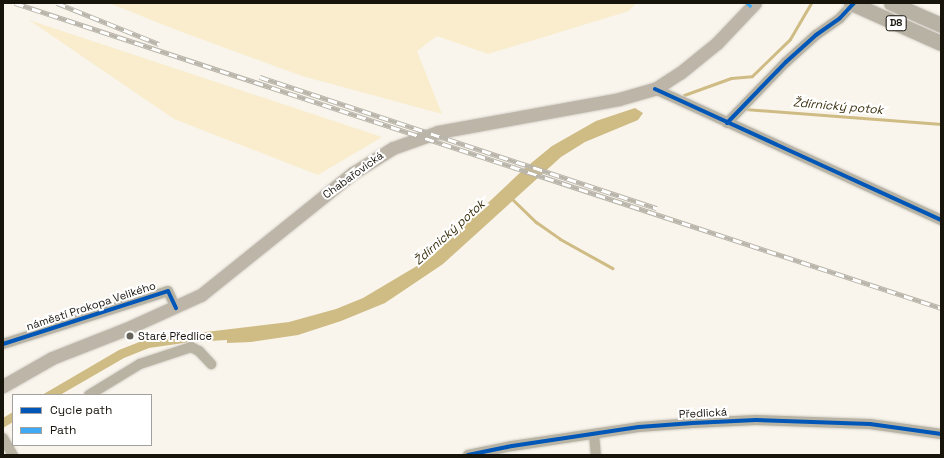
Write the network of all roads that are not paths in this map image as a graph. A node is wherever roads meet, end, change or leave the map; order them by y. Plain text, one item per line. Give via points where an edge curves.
1 (755, 3) edge
2 (851, 3) edge
3 (854, 3) edge
4 (891, 3) edge
5 (941, 25) edge
6 (941, 43) edge
7 (655, 89) junction
8 (730, 119) junction
9 (941, 220) edge
10 (176, 308) junction
11 (3, 344) edge
12 (211, 364) dead end
13 (3, 386) edge
14 (91, 394) edge
15 (594, 434) junction
16 (941, 434) edge
17 (7, 440) edge
18 (12, 455) edge
19 (468, 455) edge
20 (596, 455) edge

1 - 7 main road, Chabařovická via 701,57
2 - 6 highway, D8, bridge
3 - 8 street via 840,18 816,35
4 - 5 highway, D8
7 - 8 street
7 - 10 main road, Chabařovická via 619,99 438,132 393,148 353,172 216,285
8 - 9 street
10 - 11 street, náměstí Prokopa Velikého via 168,291
10 - 13 main road via 52,358
12 - 14 street via 199,350 191,347 140,364
15 - 16 street, Předlická via 683,423 756,420 870,424
15 - 19 street, Předlická
15 - 20 street
17 - 18 street

